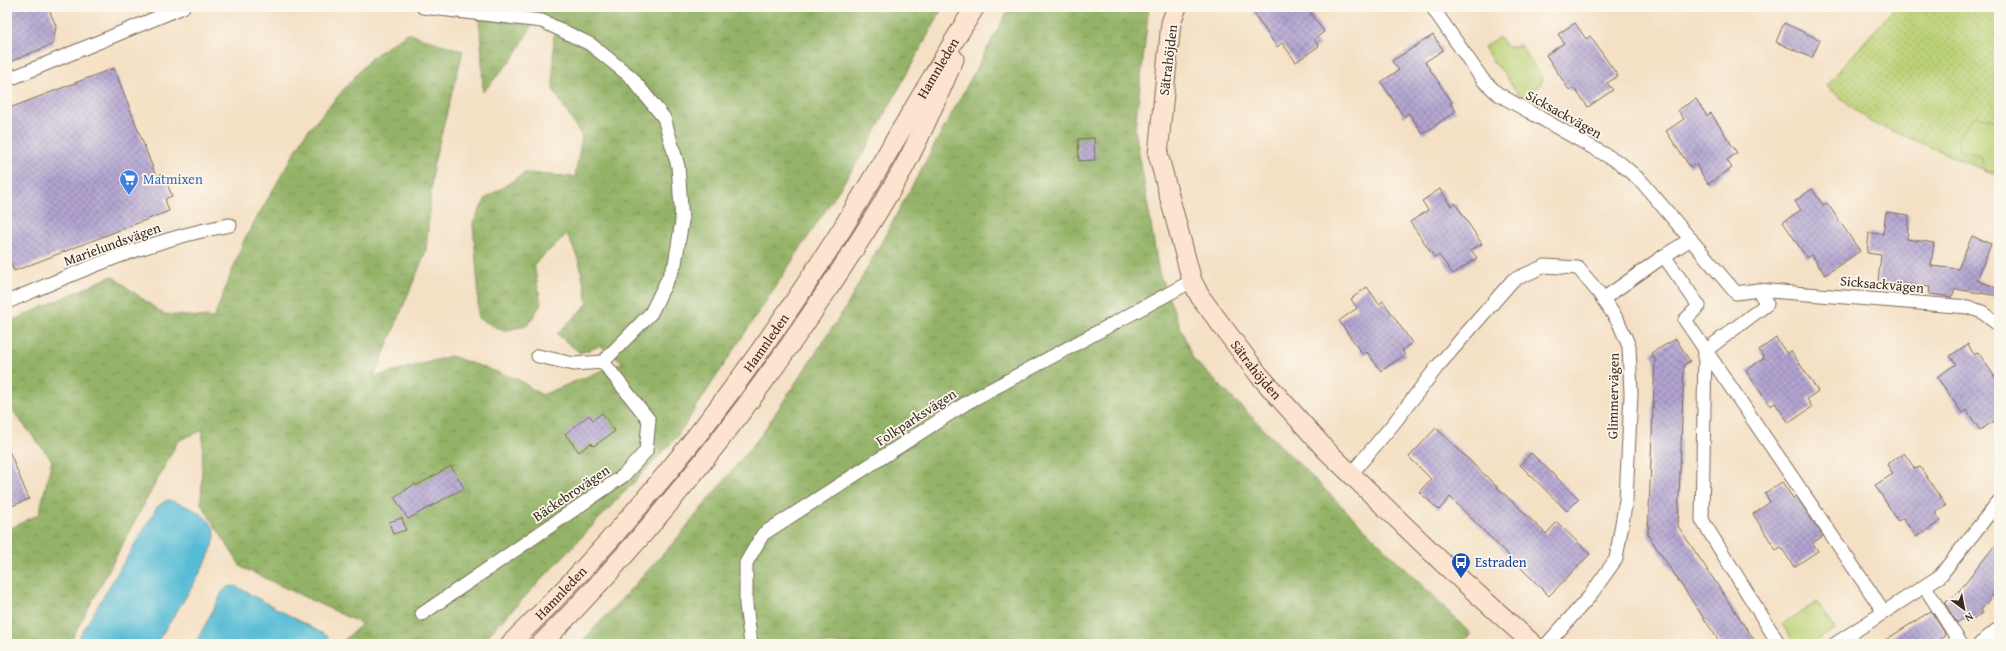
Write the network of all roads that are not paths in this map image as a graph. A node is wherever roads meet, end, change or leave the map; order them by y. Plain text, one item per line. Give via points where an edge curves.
1 (183, 7) edge
2 (423, 7) edge
3 (976, 7) edge
4 (1177, 7) edge
5 (1432, 7) edge
6 (7, 80) edge
7 (230, 225) dead end
8 (1691, 239) junction
9 (1664, 256) junction
10 (1192, 281) junction
11 (1758, 290) junction
12 (1603, 299) junction
13 (7, 302) edge
14 (1999, 325) edge
15 (1706, 351) junction
16 (538, 356) dead end
17 (603, 362) junction
18 (1351, 474) junction
19 (1999, 501) edge
20 (1925, 587) junction
21 (1884, 612) junction
22 (422, 614) dead end
23 (1999, 628) edge
24 (510, 644) edge
25 (541, 644) edge
26 (751, 644) edge
27 (1533, 644) edge
28 (1546, 644) edge
29 (1779, 644) edge
30 (1834, 644) edge
31 (1961, 644) edge
32 (1980, 644) edge

1 - 6 street
2 - 17 street via 542,21 590,44 631,77 664,118 678,166 682,221 675,264 651,313
3 - 24 main road, Hamnleden via 842,228 738,383 610,540
3 - 25 main road, Hamnleden via 904,166 815,308 756,394 694,474 629,551
4 - 10 main road, Sätrahöjden via 1171,23 1158,154
5 - 8 street, Sicksackvägen via 1483,80 1498,94 1620,163 1642,182
7 - 13 street, Marielundsvägen via 201,230 128,252
8 - 9 street
8 - 11 street, Sicksackvägen via 1736,293
9 - 12 street
9 - 15 street via 1699,306 1685,320
10 - 18 main road, Sätrahöjden via 1201,298 1259,375
10 - 26 street, Folkparksvägen via 968,402 763,534 746,563 746,605
11 - 14 street, Sicksackvägen via 1968,307 1982,312
11 - 15 street via 1767,304
12 - 18 street, Glimmervägen via 1578,268 1545,266 1513,280 1437,367
12 - 28 street, Glimmervägen via 1618,321 1630,346 1631,394 1626,493 1620,537 1616,559 1589,597
15 - 21 street
15 - 29 street via 1702,520
16 - 17 street via 574,364
17 - 22 street, Bäckebrovägen via 649,420 646,451 623,476
18 - 27 main road, Sätrahöjden via 1446,566
19 - 20 street via 1940,576
20 - 21 street
20 - 31 street
21 - 30 street
23 - 32 street

